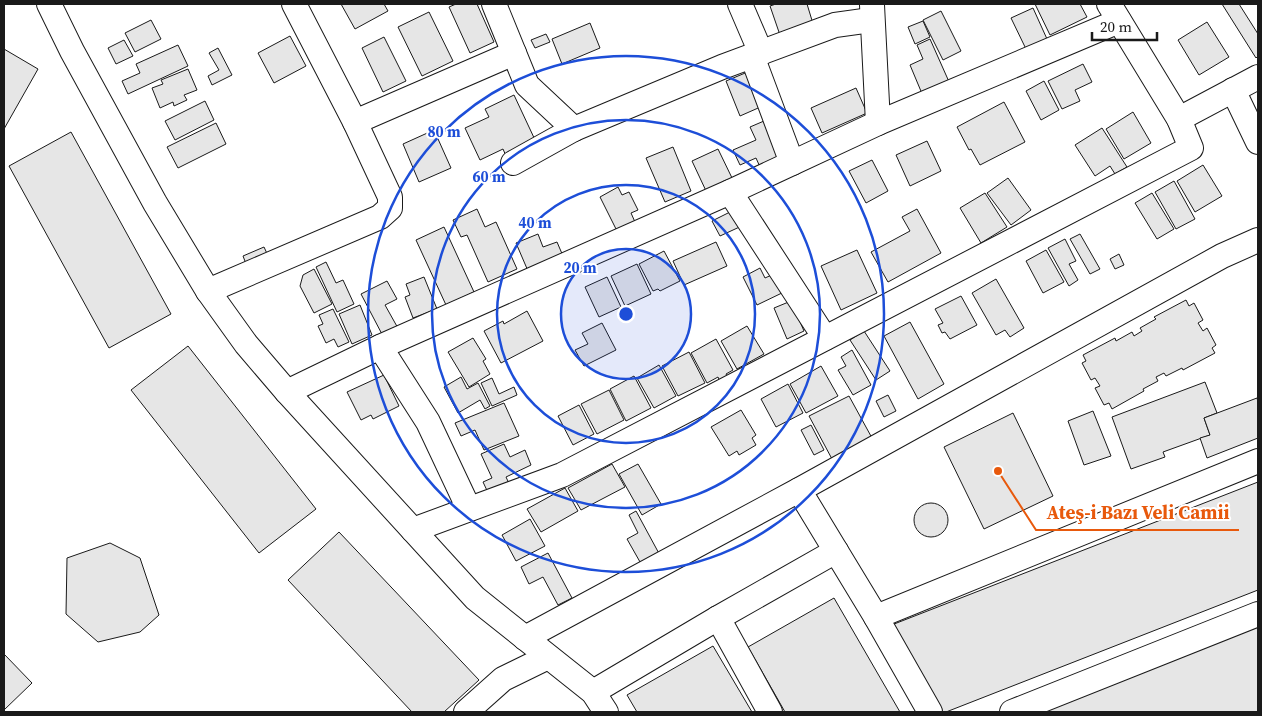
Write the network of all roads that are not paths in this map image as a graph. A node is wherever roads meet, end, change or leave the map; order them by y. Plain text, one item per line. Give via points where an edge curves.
1 (49, 4) edge
2 (294, 4) edge
3 (494, 4) edge
4 (740, 4) edge
5 (871, 12) edge
6 (1114, 12) edge
7 (514, 53) junction
8 (756, 55) junction
9 (1258, 76) edge
10 (1233, 90) junction
11 (1179, 119) junction
12 (355, 122) junction
13 (878, 123) junction
14 (574, 129) junction
15 (1258, 142) edge
16 (513, 163) dead end
17 (792, 163) junction
18 (730, 192) junction
19 (1258, 240) edge
20 (208, 292) junction
21 (825, 338) junction
22 (380, 347) junction
23 (286, 392) junction
24 (1258, 460) edge
25 (799, 490) junction
26 (469, 509) junction
27 (413, 530) junction
28 (836, 551) junction
29 (1258, 614) edge
30 (718, 618) junction
31 (876, 618) junction
32 (525, 638) junction
33 (548, 657) junction
34 (592, 692) junction
35 (466, 712) edge
36 (606, 712) edge
37 (770, 712) edge
38 (930, 712) edge
39 (1012, 712) edge

1 - 20 street via 154,203
2 - 12 street
3 - 7 street
4 - 8 street
5 - 8 street
5 - 13 street
6 - 11 street
6 - 13 street
7 - 12 street
7 - 14 street via 527,85
8 - 14 street
8 - 17 street
9 - 10 street
10 - 11 street
10 - 15 street
11 - 21 street via 1191,148
12 - 20 street via 390,197 390,208 380,217
13 - 17 street
14 - 16 street
17 - 18 street
18 - 21 street
18 - 22 street
19 - 25 street via 1222,256
20 - 23 street
21 - 26 street via 562,475
22 - 23 street
22 - 26 street via 428,422
23 - 27 street
24 - 31 street
25 - 28 street
25 - 32 street
26 - 27 street
27 - 32 street via 475,598
28 - 30 street
28 - 31 street
29 - 39 street
30 - 34 street
30 - 37 street
31 - 38 street
32 - 33 street
33 - 34 street
33 - 35 street via 503,679
34 - 36 street

